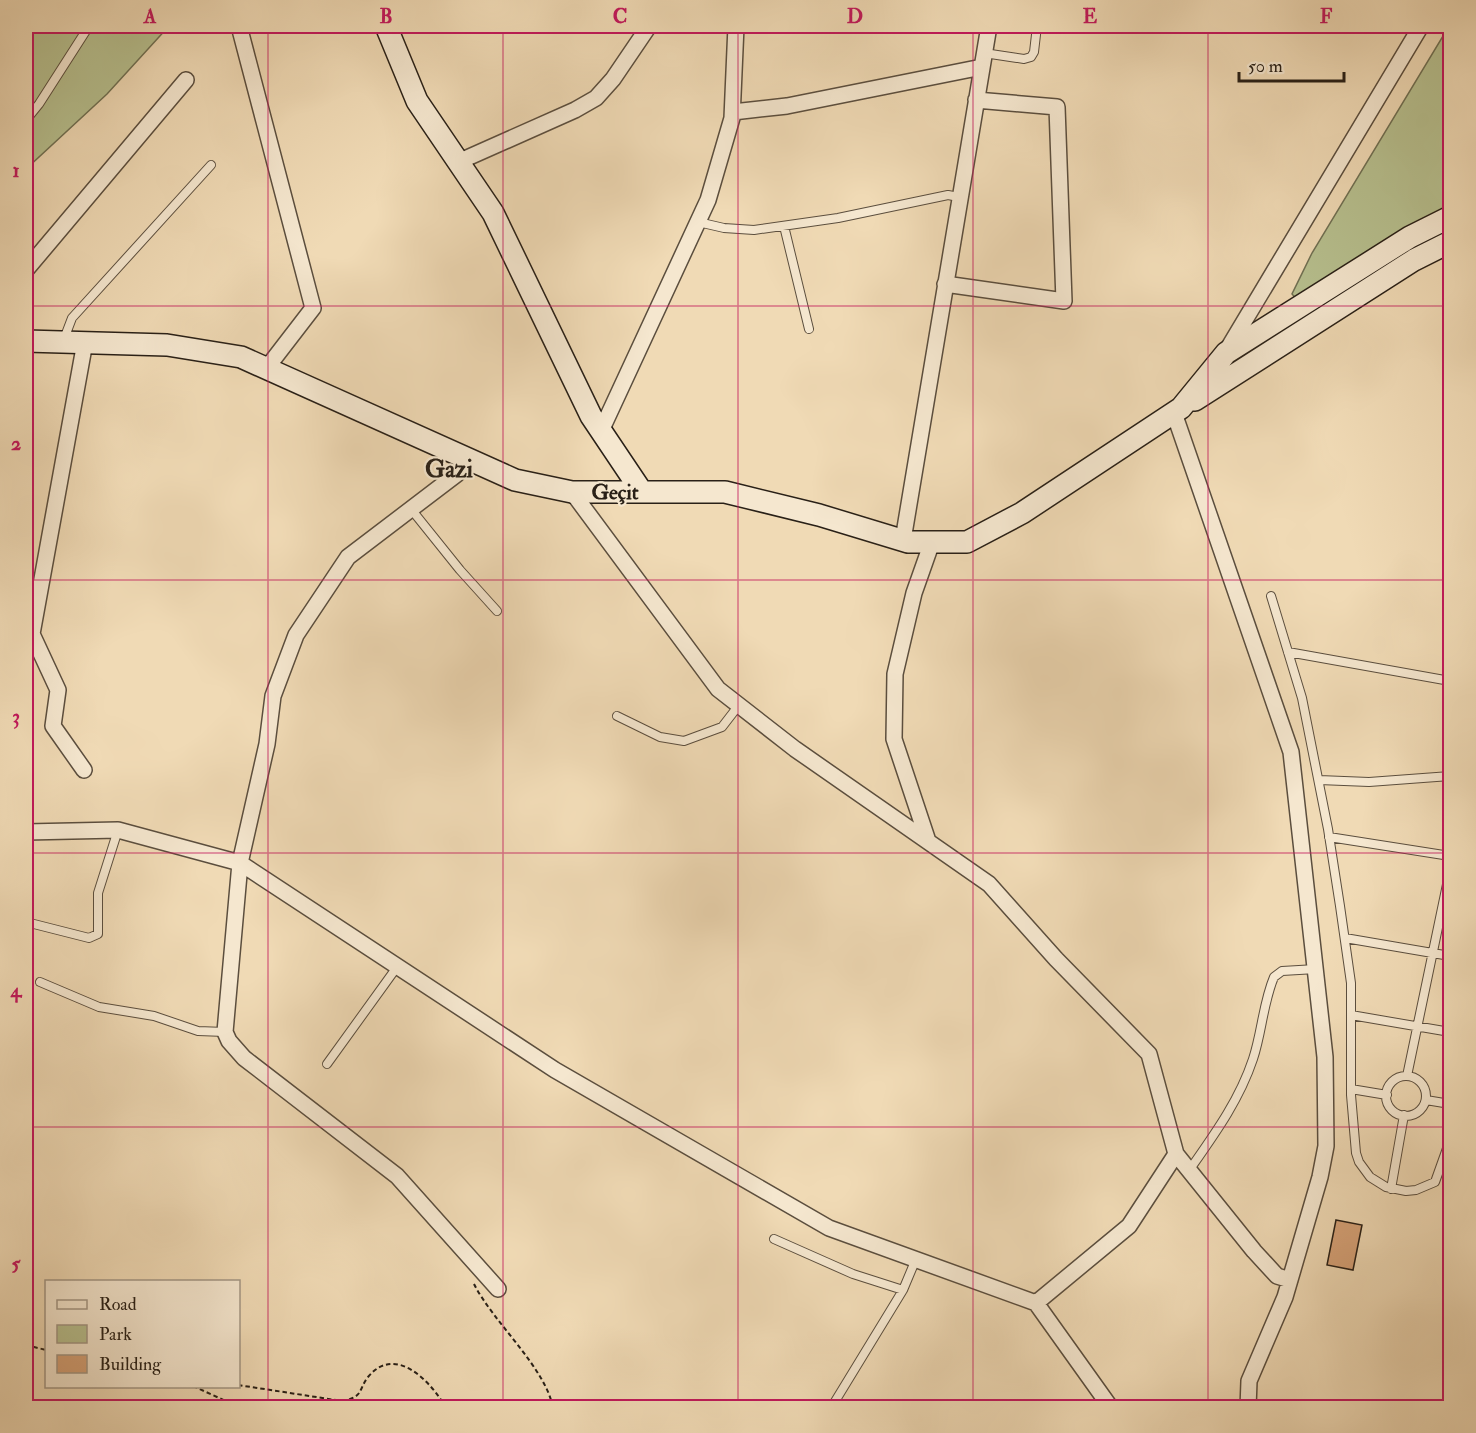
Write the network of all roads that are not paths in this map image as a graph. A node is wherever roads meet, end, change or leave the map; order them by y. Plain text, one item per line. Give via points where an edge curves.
1 (89, 26) edge
2 (239, 26) edge
3 (386, 26) edge
4 (649, 26) edge
5 (736, 26) edge
6 (989, 26) edge
7 (1037, 26) edge
8 (1421, 26) edge
9 (983, 60) junction
10 (186, 80) dead end
11 (976, 100) junction
12 (733, 112) junction
13 (26, 120) edge
14 (458, 162) junction
15 (211, 165) dead end
16 (959, 196) junction
17 (1450, 217) edge
18 (698, 222) junction
19 (784, 226) junction
20 (1450, 242) edge
21 (26, 270) edge
22 (945, 284) junction
23 (809, 328) dead end
24 (26, 341) edge
25 (64, 342) junction
26 (85, 342) junction
27 (1226, 353) junction
28 (266, 369) junction
29 (1178, 410) junction
30 (601, 431) junction
31 (467, 460) junction
32 (572, 492) junction
33 (642, 492) junction
34 (411, 509) junction
35 (903, 540) junction
36 (932, 542) junction
37 (1271, 596) dead end
38 (497, 611) dead end
39 (1288, 652) junction
40 (1450, 681) edge
41 (739, 705) junction
42 (617, 716) dead end
43 (84, 770) dead end
44 (1450, 776) edge
45 (1319, 780) junction
46 (118, 830) junction
47 (26, 832) edge
48 (1329, 837) junction
49 (928, 841) junction
50 (1450, 856) edge
51 (240, 863) junction
52 (1450, 870) edge
53 (26, 922) edge
54 (1345, 938) junction
55 (1433, 953) junction
56 (1450, 956) edge
57 (397, 967) junction
58 (1316, 969) junction
59 (40, 982) dead end
60 (1351, 1015) junction
61 (1417, 1026) junction
62 (225, 1032) junction
63 (1450, 1032) edge
64 (327, 1064) dead end
65 (1407, 1076) junction
66 (1351, 1089) junction
67 (1387, 1095) junction
68 (1426, 1100) junction
69 (1450, 1104) edge
70 (1404, 1115) junction
71 (1450, 1140) edge
72 (1176, 1154) junction
73 (1188, 1172) junction
74 (1391, 1189) junction
75 (774, 1239) dead end
76 (916, 1259) junction
77 (1290, 1280) junction
78 (498, 1289) dead end
79 (903, 1290) junction
80 (1035, 1303) junction
81 (831, 1407) edge
82 (1111, 1407) edge
83 (1248, 1407) edge

1 - 13 lane
2 - 28 street via 313,308
3 - 14 street via 417,101
4 - 14 street via 596,98
5 - 12 street
6 - 9 street
7 - 9 lane via 1031,57
8 - 27 street
9 - 11 street
9 - 12 street via 787,106
10 - 21 street
11 - 16 street
11 - 22 street via 1057,107 1064,302
12 - 18 street
14 - 30 street via 493,213
15 - 25 lane via 72,318
16 - 19 lane
16 - 22 street
17 - 27 street via 1410,237
18 - 19 lane via 754,230
18 - 30 street
19 - 23 lane
20 - 29 street via 1413,260
22 - 35 street
24 - 25 street
25 - 26 street
26 - 28 street via 166,345 241,357
26 - 43 street via 32,634 58,690 53,726
27 - 29 street
28 - 31 street
29 - 36 street via 1022,513 967,542
29 - 58 street via 1291,752
30 - 33 street
31 - 32 street via 514,480
31 - 34 street via 457,474
32 - 33 street
32 - 41 street via 718,689
33 - 35 street via 725,492
34 - 38 lane
34 - 51 street via 348,557 296,635 273,696 267,744
35 - 36 street
36 - 49 street via 914,593 895,674 894,739
37 - 39 lane
39 - 40 lane
39 - 45 lane
41 - 42 lane via 722,727 684,741 660,737
41 - 49 street via 795,749
44 - 45 lane via 1370,782
45 - 48 lane
46 - 47 street
46 - 51 street
46 - 53 lane via 100,883 98,934 89,938
48 - 50 lane
48 - 54 lane
49 - 72 street via 989,884 1149,1054
51 - 57 street
51 - 62 street
52 - 55 lane
54 - 55 lane
54 - 60 lane
55 - 56 lane
55 - 61 lane
57 - 64 lane
57 - 76 street via 555,1070 829,1228
58 - 73 lane via 1282,971 1274,977 1254,1056 1240,1092
58 - 77 street via 1325,1057 1326,1146
59 - 62 lane via 99,1007 154,1016 198,1031
60 - 61 lane
60 - 66 lane
61 - 63 lane
61 - 65 lane
62 - 78 street via 244,1058 397,1176
65 - 67 lane via 1395,1080
65 - 68 lane via 1422,1084
66 - 67 lane
66 - 74 lane via 1359,1162 1370,1177
67 - 70 lane via 1390,1107
68 - 69 lane
68 - 70 lane via 1420,1110
70 - 74 lane
71 - 74 lane via 1435,1182 1416,1190
72 - 73 street
72 - 80 street via 1129,1226
73 - 77 street via 1277,1276
75 - 79 lane via 852,1274
76 - 79 lane
76 - 80 street
77 - 83 street via 1249,1381
79 - 81 lane
80 - 82 street

